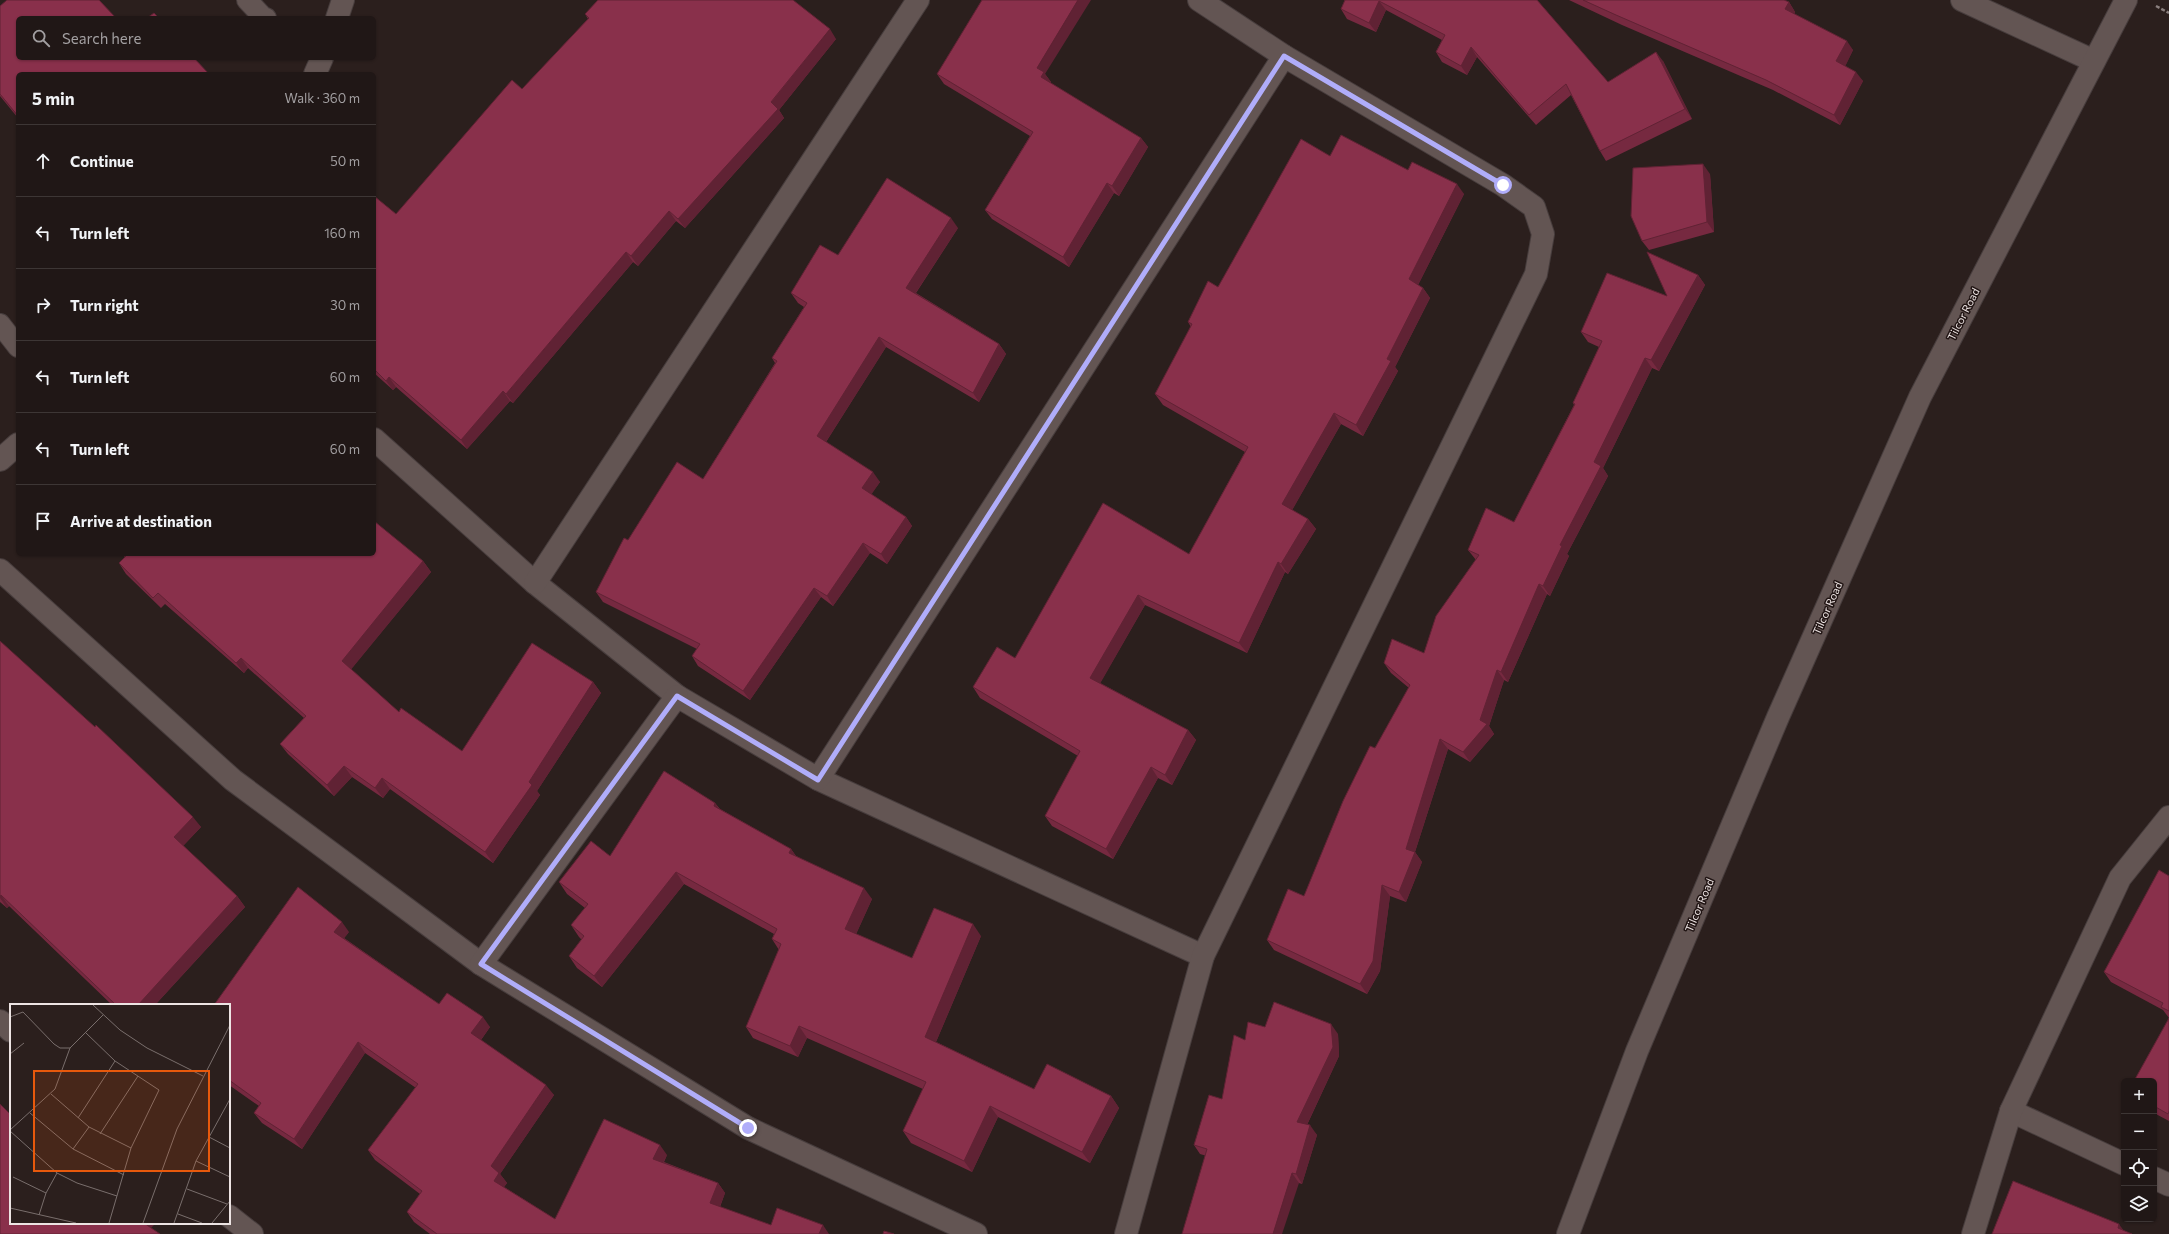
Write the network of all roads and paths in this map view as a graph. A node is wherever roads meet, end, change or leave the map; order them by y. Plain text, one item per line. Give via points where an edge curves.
1 (247, 0) edge
2 (343, 0) edge
3 (918, 0) edge
4 (1199, 0) edge
5 (1962, 0) edge
6 (2126, 0) edge
7 (262, 16) edge
8 (338, 16) edge
9 (1284, 56) junction
10 (321, 60) edge
11 (2094, 61) junction
12 (316, 72) edge
13 (0, 324) edge
14 (16, 344) edge
15 (376, 441) edge
16 (16, 446) edge
17 (0, 460) edge
18 (0, 570) edge
19 (535, 583) junction
20 (677, 696) junction
21 (818, 780) junction
22 (2169, 817) edge
23 (1202, 956) junction
24 (481, 964) junction
25 (0, 1021) edge
26 (10, 1030) edge
27 (2011, 1111) junction
28 (2121, 1163) edge
29 (2157, 1179) edge
30 (2169, 1185) edge
31 (230, 1217) edge
32 (252, 1234) edge
33 (976, 1234) edge
34 (1126, 1234) edge
35 (1568, 1234) edge
36 (1973, 1234) edge

1 - 7 lane
2 - 8 street
3 - 19 street
4 - 9 street
5 - 11 street
6 - 11 street, Tilcor Road
9 - 21 street
9 - 23 street via 1503,185 1534,207 1543,234 1536,274
10 - 12 street
11 - 35 street, Tilcor Road via 1920,397 1778,717 1640,1044
13 - 14 lane
15 - 19 street
16 - 17 street
18 - 24 street via 233,780
19 - 20 street
20 - 21 street
20 - 24 street
21 - 23 street
22 - 27 street via 2120,878
23 - 34 street
24 - 33 street via 748,1128
25 - 26 street
27 - 28 street
27 - 36 street
29 - 30 street
31 - 32 street

